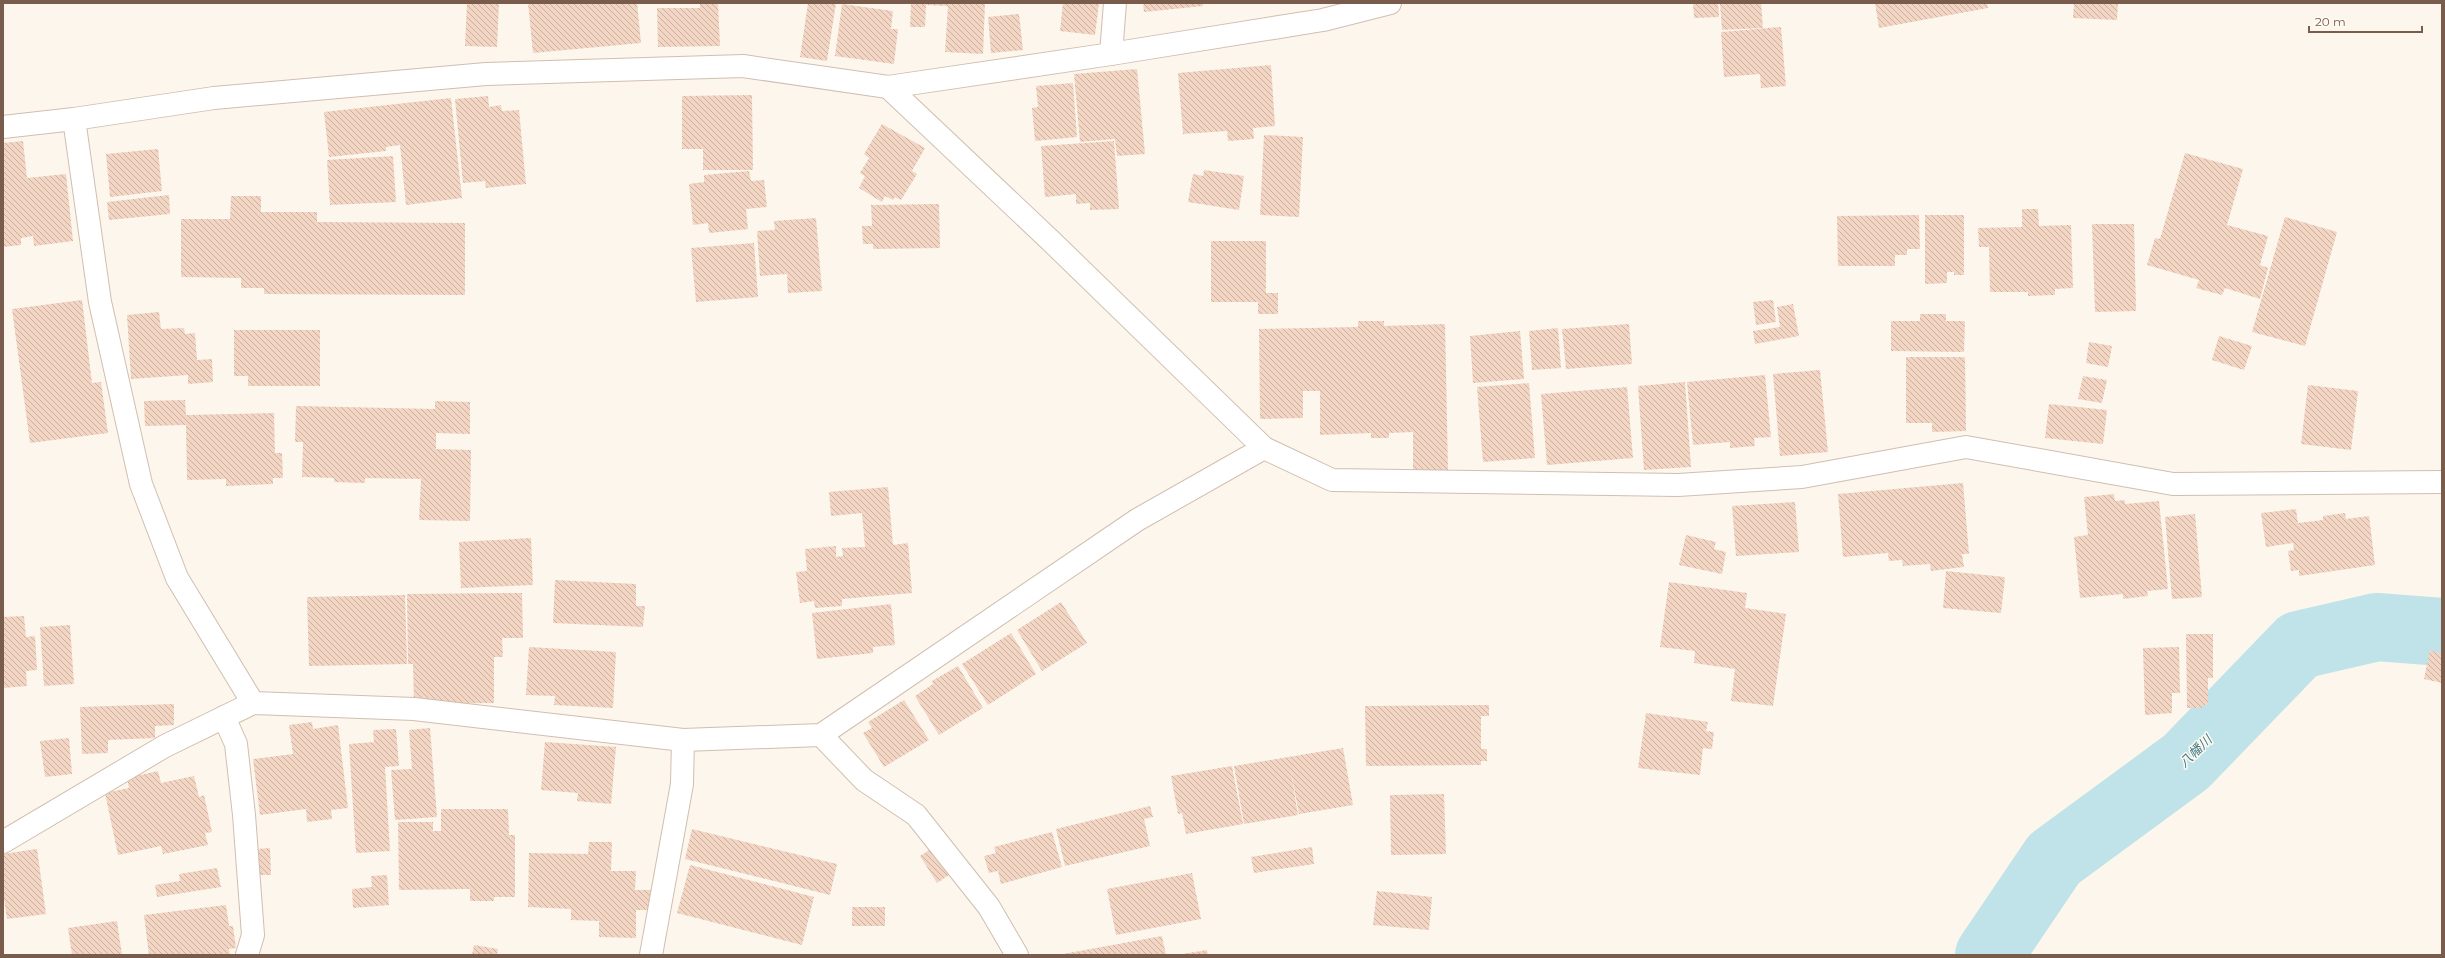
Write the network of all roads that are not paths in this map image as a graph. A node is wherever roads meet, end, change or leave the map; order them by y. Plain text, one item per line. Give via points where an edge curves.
1 (1115, 3) edge
2 (1390, 3) edge
3 (1111, 54) junction
4 (888, 87) junction
5 (74, 119) junction
6 (3, 127) edge
7 (1264, 448) junction
8 (2442, 482) edge
9 (253, 703) junction
10 (224, 717) junction
11 (820, 735) junction
12 (683, 740) junction
13 (3, 842) edge
14 (247, 955) edge
15 (651, 955) edge
16 (1017, 955) edge

1 - 3 street
2 - 3 street via 1323,20
3 - 4 street
4 - 5 street via 743,66 486,74 214,98
4 - 7 street
5 - 6 street
5 - 9 street via 100,302 141,484 177,578
7 - 8 street via 1332,480 1678,485 1802,477 1966,446 2173,484
7 - 11 street via 1137,520
9 - 10 street
9 - 12 street via 414,709
10 - 13 street via 165,746
10 - 14 street via 236,744 244,815 253,935
11 - 12 street
11 - 16 street via 864,780 916,815 989,907
12 - 15 street via 682,784

